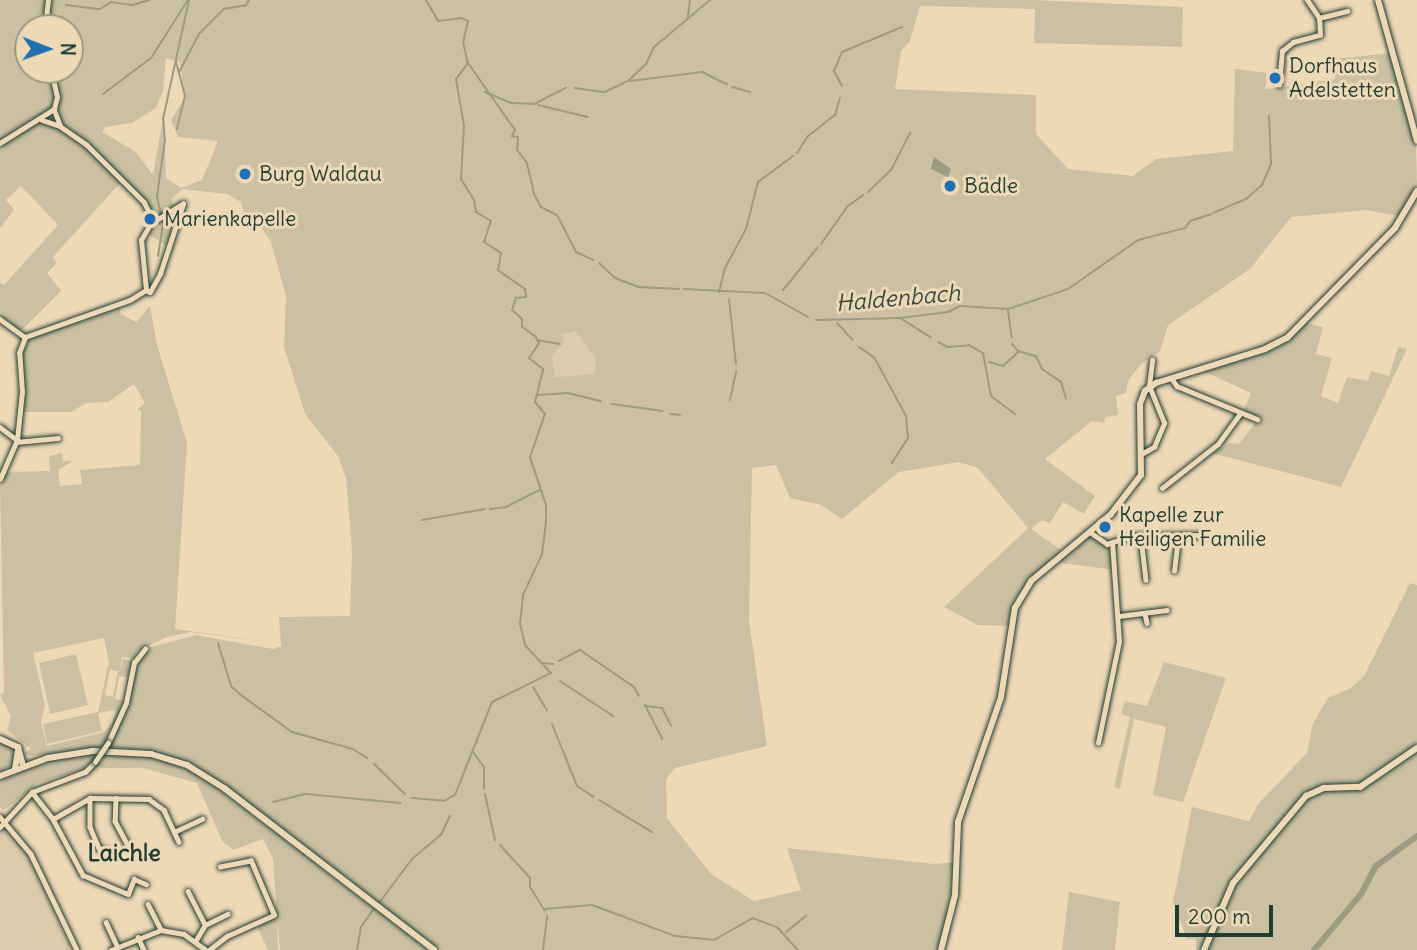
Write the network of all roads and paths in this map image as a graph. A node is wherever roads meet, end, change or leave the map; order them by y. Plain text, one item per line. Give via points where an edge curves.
1 (1307, 0) edge
2 (1378, 0) edge
3 (1347, 11) dead end
4 (1319, 18) junction
5 (54, 84) edge
6 (1279, 85) dead end
7 (54, 109) junction
8 (42, 120) junction
9 (61, 126) junction
10 (1417, 141) edge
11 (0, 143) edge
12 (1417, 191) edge
13 (159, 218) junction
14 (146, 290) junction
15 (0, 319) edge
16 (26, 337) junction
17 (1152, 360) dead end
18 (1172, 378) junction
19 (1149, 387) junction
20 (1240, 414) junction
21 (1257, 419) dead end
22 (0, 427) edge
23 (58, 438) dead end
24 (17, 441) junction
25 (1143, 453) junction
26 (0, 479) edge
27 (1162, 488) dead end
28 (1090, 532) junction
29 (1205, 535) dead end
30 (1178, 536) junction
31 (1141, 537) junction
32 (1112, 543) junction
33 (1174, 570) dead end
34 (1146, 580) dead end
35 (1167, 610) dead end
36 (1145, 614) junction
37 (1119, 616) junction
38 (1147, 623) dead end
39 (145, 649) dead end
40 (0, 739) edge
41 (1098, 743) dead end
42 (1417, 748) edge
43 (20, 753) junction
44 (40, 760) junction
45 (23, 766) junction
46 (15, 769) junction
47 (0, 776) edge
48 (32, 792) junction
49 (90, 798) junction
50 (116, 798) junction
51 (2, 819) edge
52 (54, 819) junction
53 (202, 819) dead end
54 (0, 827) edge
55 (174, 832) junction
56 (178, 842) dead end
57 (127, 844) dead end
58 (113, 853) dead end
59 (220, 867) dead end
60 (146, 884) dead end
61 (188, 891) dead end
62 (148, 904) dead end
63 (228, 915) dead end
64 (106, 922) dead end
65 (205, 925) junction
66 (161, 930) junction
67 (138, 937) junction
68 (196, 940) junction
69 (117, 946) junction
70 (78, 950) edge
71 (111, 950) edge
72 (144, 950) edge
73 (208, 950) edge
74 (434, 950) edge
75 (942, 950) edge
76 (1204, 950) edge

1 - 4 street
2 - 10 main road
3 - 4 street
4 - 6 street via 1319,37 1293,42 1280,54
5 - 7 street
7 - 8 street
7 - 9 street
8 - 9 street
8 - 11 street
9 - 13 street via 88,145
12 - 18 main road via 1395,228 1287,338
13 - 14 street via 141,240
13 - 14 street via 183,204 160,274 150,292
14 - 16 street
15 - 16 street
16 - 24 street via 19,353 22,392
17 - 19 street
18 - 19 main road
18 - 20 street via 1177,386
19 - 25 main road via 1140,404
19 - 25 street via 1164,423 1154,447
20 - 21 street
20 - 27 street via 1218,444
22 - 24 street
23 - 24 street
24 - 26 street
25 - 28 main road via 1137,481
28 - 32 street via 1100,541
28 - 75 main road via 1031,580 1018,601 1001,697 958,822 954,903
29 - 30 street
30 - 31 street
30 - 33 street
31 - 32 street
31 - 34 street
32 - 37 street
35 - 36 street
36 - 37 street
36 - 38 street
37 - 41 street via 1118,652
39 - 48 street, bridge via 134,663 126,703 96,762 85,772
40 - 43 main road via 14,743
42 - 76 main road via 1360,787 1324,788 1306,796 1233,883
43 - 44 main road
43 - 45 main road
43 - 46 main road
44 - 45 main road
44 - 74 main road via 99,751 159,756 199,771
45 - 46 main road
46 - 47 main road
48 - 51 street
48 - 52 street
49 - 50 street
49 - 52 street
49 - 58 street via 90,827 99,848
50 - 55 street via 149,799 159,804
50 - 57 street via 115,821
51 - 54 street
51 - 70 street via 31,854
52 - 60 street via 83,875 128,894 134,879
53 - 55 street
55 - 56 street
59 - 73 street via 251,861 274,915
61 - 65 street
62 - 66 street
63 - 65 street
64 - 69 street
65 - 68 street
66 - 67 street
66 - 68 street
67 - 69 street
67 - 72 street
68 - 73 street
69 - 71 street

